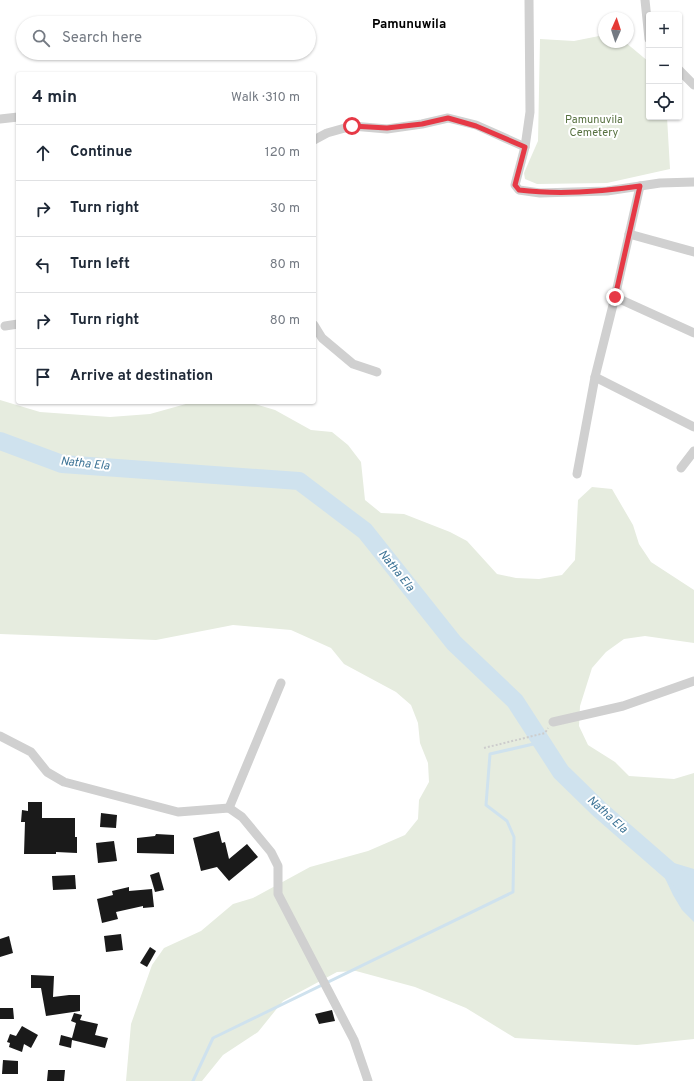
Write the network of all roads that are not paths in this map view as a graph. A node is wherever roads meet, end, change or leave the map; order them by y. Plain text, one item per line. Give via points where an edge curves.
1 (529, 0) edge
2 (645, 0) edge
3 (646, 12) edge
4 (682, 73) edge
5 (694, 85) edge
6 (16, 117) edge
7 (0, 119) edge
8 (316, 139) edge
9 (525, 147) junction
10 (694, 182) edge
11 (640, 186) junction
12 (629, 234) junction
13 (694, 252) edge
14 (615, 297) junction
15 (16, 324) edge
16 (5, 326) dead end
17 (316, 328) edge
18 (694, 333) edge
19 (377, 372) dead end
20 (595, 377) junction
21 (694, 427) edge
22 (694, 451) edge
23 (680, 468) dead end
24 (577, 474) dead end
25 (694, 681) edge
26 (281, 684) dead end
27 (553, 722) dead end
28 (0, 736) edge
29 (229, 808) junction
30 (368, 1081) edge

1 - 9 street via 530,112
2 - 3 street
4 - 5 street
6 - 7 street
8 - 9 street via 352,126 387,128 448,118 476,126
9 - 11 street via 515,185 519,190 540,193 607,191
10 - 11 street
11 - 12 street
12 - 13 street
12 - 14 street
14 - 18 street
14 - 20 street
15 - 16 street
17 - 19 street via 322,338 354,364
20 - 21 street
20 - 24 street
22 - 23 street
25 - 27 street via 623,706
26 - 29 street
28 - 29 street via 30,752 46,772 64,782 178,812
29 - 30 street via 242,817 271,852 278,866 278,894 354,1040

